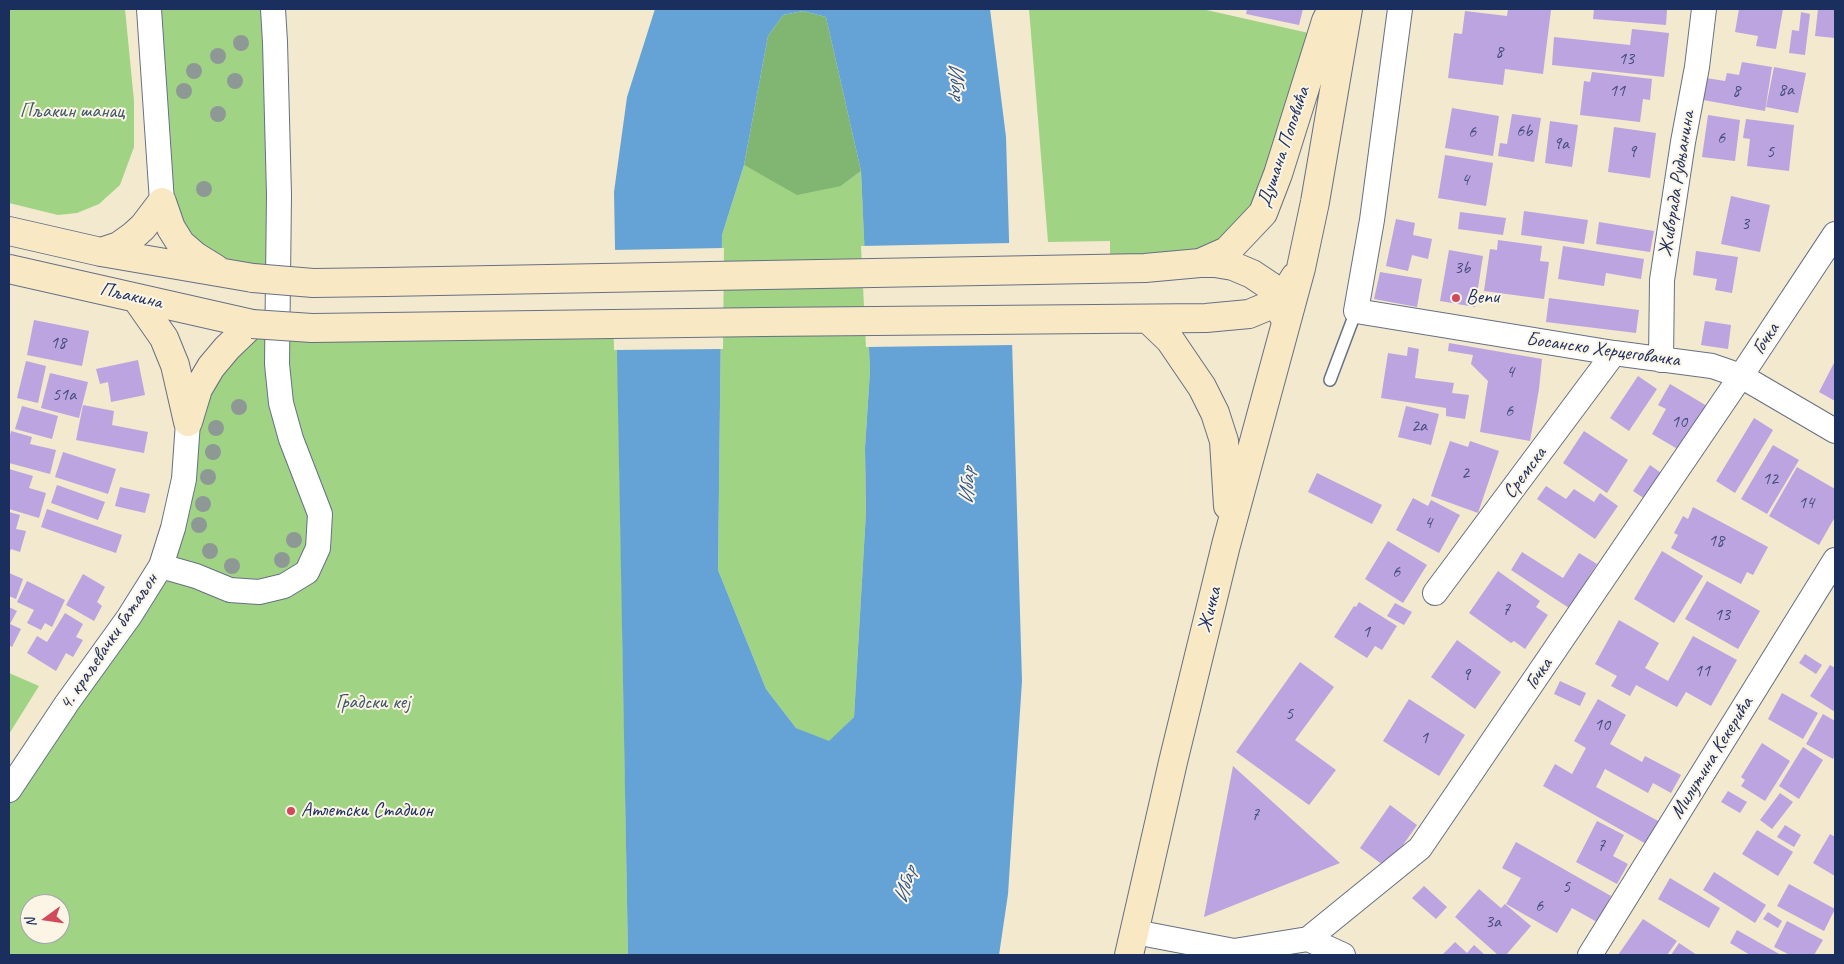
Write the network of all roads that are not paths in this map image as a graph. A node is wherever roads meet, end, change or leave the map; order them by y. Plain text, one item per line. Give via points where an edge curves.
1 (149, 9) edge
2 (273, 9) edge
3 (1332, 9) edge
4 (1348, 9) edge
5 (1400, 9) edge
6 (1704, 9) edge
7 (162, 202) junction
8 (9, 231) edge
9 (1835, 234) edge
10 (101, 252) junction
11 (1200, 263) junction
12 (1301, 268) junction
13 (9, 269) edge
14 (226, 275) junction
15 (253, 278) joint
16 (136, 298) junction
17 (1279, 298) junction
18 (1356, 311) junction
19 (1148, 319) junction
20 (252, 324) junction
21 (1282, 336) junction
22 (1614, 353) junction
23 (1661, 360) junction
24 (1741, 376) junction
25 (1330, 380) dead end
26 (188, 422) junction
27 (1835, 431) edge
28 (1226, 545) junction
29 (1835, 560) edge
30 (161, 566) junction
31 (1436, 593) dead end
32 (9, 790) edge
33 (1308, 939) junction
34 (1132, 944) edge
35 (1343, 955) edge
36 (1590, 955) edge

1 - 7 street
2 - 30 street via 279,195 277,364 281,403 291,439 320,514 318,548 307,572 284,586 259,592 230,590
3 - 11 main road, Душана Поповића via 1263,213 1227,251
4 - 12 main road, Душана Поповића
5 - 18 street via 1372,220
6 - 23 street, Живорада Рудњанина via 1662,280
7 - 10 main road via 133,236 120,246
7 - 14 main road via 171,228 181,244
8 - 10 main road, Пљакина
9 - 24 street, Гочка
10 - 14 main road, Пљакина
11 - 15 main road, Душана Поповића, bridge via 1145,268 312,283
11 - 17 main road via 1233,266 1252,274 1270,286
12 - 17 main road
12 - 21 main road, Жичка
13 - 16 main road, Пљакина
14 - 15 main road, Пљакина
16 - 20 main road, Пљакина
16 - 26 main road via 164,338 175,365
17 - 19 main road, Пљакина via 1273,304 1248,314
17 - 21 main road via 1283,313
18 - 22 street, Босанско Херцеговачка
18 - 25 lane
19 - 20 main road, Пљакина, bridge via 312,328
19 - 28 main road via 1170,340 1202,386 1215,414 1224,442 1227,472
20 - 26 main road via 211,367 198,389
21 - 28 main road, Жичка
22 - 23 street, Босанско Херцеговачка
22 - 31 street, Сремска
23 - 24 street, Босанско Херцеговачка via 1712,366
24 - 27 street, Босанско Херцеговачка
24 - 33 street, Гочка via 1420,848
26 - 30 street, 4. краљевачки батаљон via 184,479
28 - 34 main road, Жичка
29 - 36 street, Милутина Кекерића
30 - 32 street, 4. краљевачки батаљон
33 - 34 street via 1234,950
33 - 35 street

